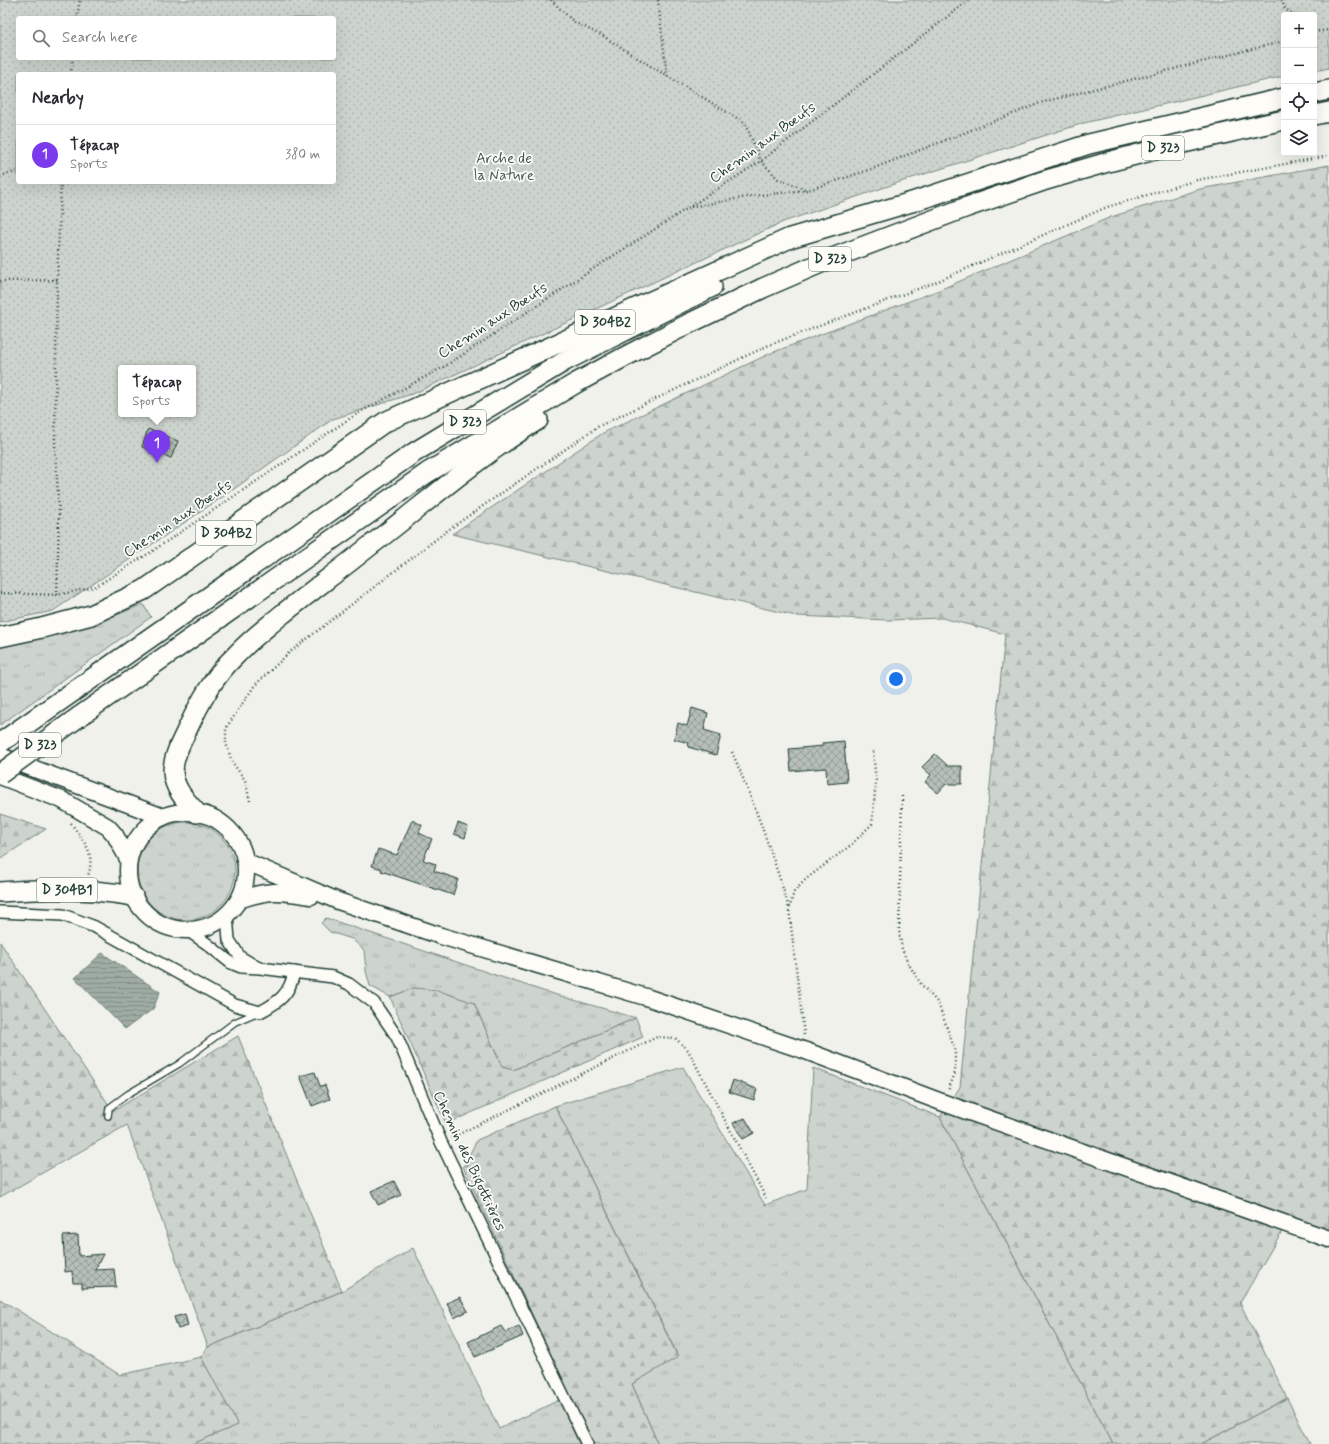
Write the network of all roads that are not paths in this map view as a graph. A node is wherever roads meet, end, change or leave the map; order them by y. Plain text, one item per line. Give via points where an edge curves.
1 (1329, 90) edge
2 (1317, 92) edge
3 (1281, 99) edge
4 (1329, 112) edge
5 (1317, 114) edge
6 (1281, 121) edge
7 (915, 201) junction
8 (626, 356) junction
9 (0, 637) edge
10 (0, 743) edge
11 (0, 756) edge
12 (0, 775) edge
13 (197, 813) junction
14 (163, 817) junction
15 (128, 859) junction
16 (245, 862) junction
17 (0, 892) edge
18 (133, 896) junction
19 (239, 900) junction
20 (338, 901) junction
21 (0, 912) edge
22 (227, 915) junction
23 (187, 930) junction
24 (260, 968) junction
25 (294, 972) junction
26 (260, 1012) junction
27 (108, 1116) dead end
28 (1329, 1239) edge
29 (587, 1444) edge

1 - 2 highway
3 - 7 highway, D 323 via 1089,144
4 - 5 highway
6 - 8 highway, D 323 via 1108,162 967,207 845,253 763,288
7 - 9 highway, D 304B2 via 790,238 385,422 144,590 91,614
7 - 10 highway, D 323 via 738,274 565,361 415,452
8 - 12 highway, D 323, bridge via 576,383 427,473
8 - 13 highway via 582,394 485,457 295,604 237,653 208,688 175,759 173,771 177,786 184,799
11 - 14 main road
12 - 15 main road via 62,800 108,827
13 - 14 main road via 180,812
13 - 16 main road via 214,818 229,829 239,844
14 - 15 main road via 140,834
15 - 18 main road via 127,872
16 - 19 main road via 244,888
16 - 20 main road
17 - 18 highway, D 304B1 via 87,890
18 - 23 main road via 142,910 155,921 170,928
19 - 20 main road via 272,891
19 - 22 main road
20 - 28 main road via 441,936 649,998 806,1051 944,1103
21 - 26 street via 63,915 95,926 235,1005
22 - 23 main road via 201,929
22 - 24 street via 229,940 240,957
23 - 24 street, Chemin des Bigottières via 231,963 241,967
24 - 25 street, Chemin des Bigottières
25 - 26 street via 287,992 275,1004
25 - 29 street, Chemin des Bigottières via 333,978 349,984 374,1003 397,1037 441,1142
26 - 27 lane via 235,1022 179,1064 128,1094 110,1108

